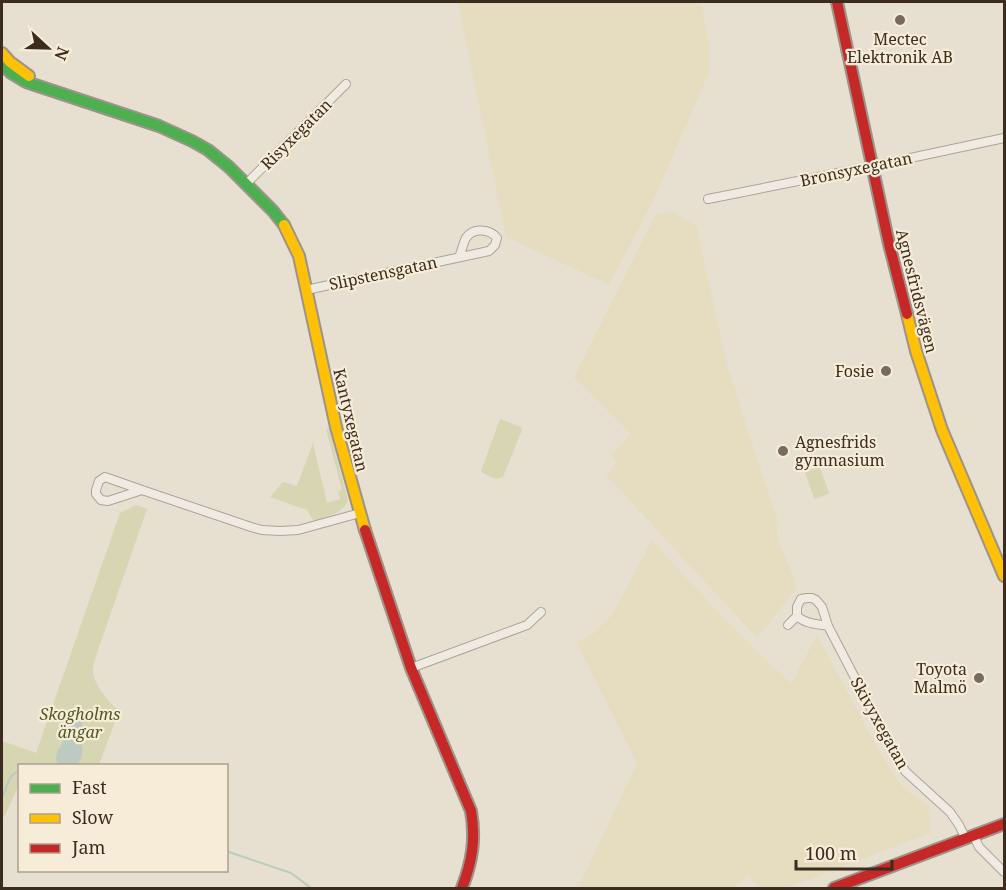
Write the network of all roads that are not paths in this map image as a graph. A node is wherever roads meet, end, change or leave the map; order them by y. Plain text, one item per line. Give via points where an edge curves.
1 (837, 2) edge
2 (2, 53) edge
3 (2, 64) edge
4 (346, 84) dead end
5 (44, 87) junction
6 (1005, 138) edge
7 (873, 166) junction
8 (246, 184) junction
9 (708, 199) dead end
10 (459, 257) junction
11 (306, 290) junction
12 (142, 490) junction
13 (360, 513) junction
14 (1005, 576) edge
15 (541, 612) dead end
16 (797, 616) junction
17 (788, 625) dead end
18 (828, 626) junction
19 (411, 668) junction
20 (1005, 824) edge
21 (970, 837) junction
22 (1005, 872) edge
23 (462, 888) edge
24 (834, 888) edge

1 - 7 street, Agnesfridsvägen
2 - 5 street, Kantyxegatan
3 - 5 street, Kantyxegatan via 33,86
4 - 8 street, Risyxegatan
5 - 8 street, Kantyxegatan via 175,132 208,150
6 - 7 street, Bronsyxegatan
7 - 9 street, Bronsyxegatan
7 - 14 street, Agnesfridsvägen via 898,285 942,430
8 - 11 street, Kantyxegatan via 286,228 299,256
10 - 10 street, Slipstensgatan via 489,251 497,238 485,230 471,233
10 - 11 street, Slipstensgatan
11 - 13 street, Kantyxegatan via 336,427
12 - 12 street via 108,501 100,500 96,490 105,477
12 - 13 street via 262,530 298,530
13 - 19 street, Kantyxegatan
15 - 19 street via 527,625
16 - 17 street, Skivyxegatan
16 - 18 street
16 - 18 street, Skivyxegatan via 801,600 812,598 822,607
18 - 21 street, Skivyxegatan via 906,772 950,812
19 - 23 street, Kantyxegatan via 471,812 475,836
20 - 21 street
21 - 22 street, Skivyxegatan
21 - 24 street

